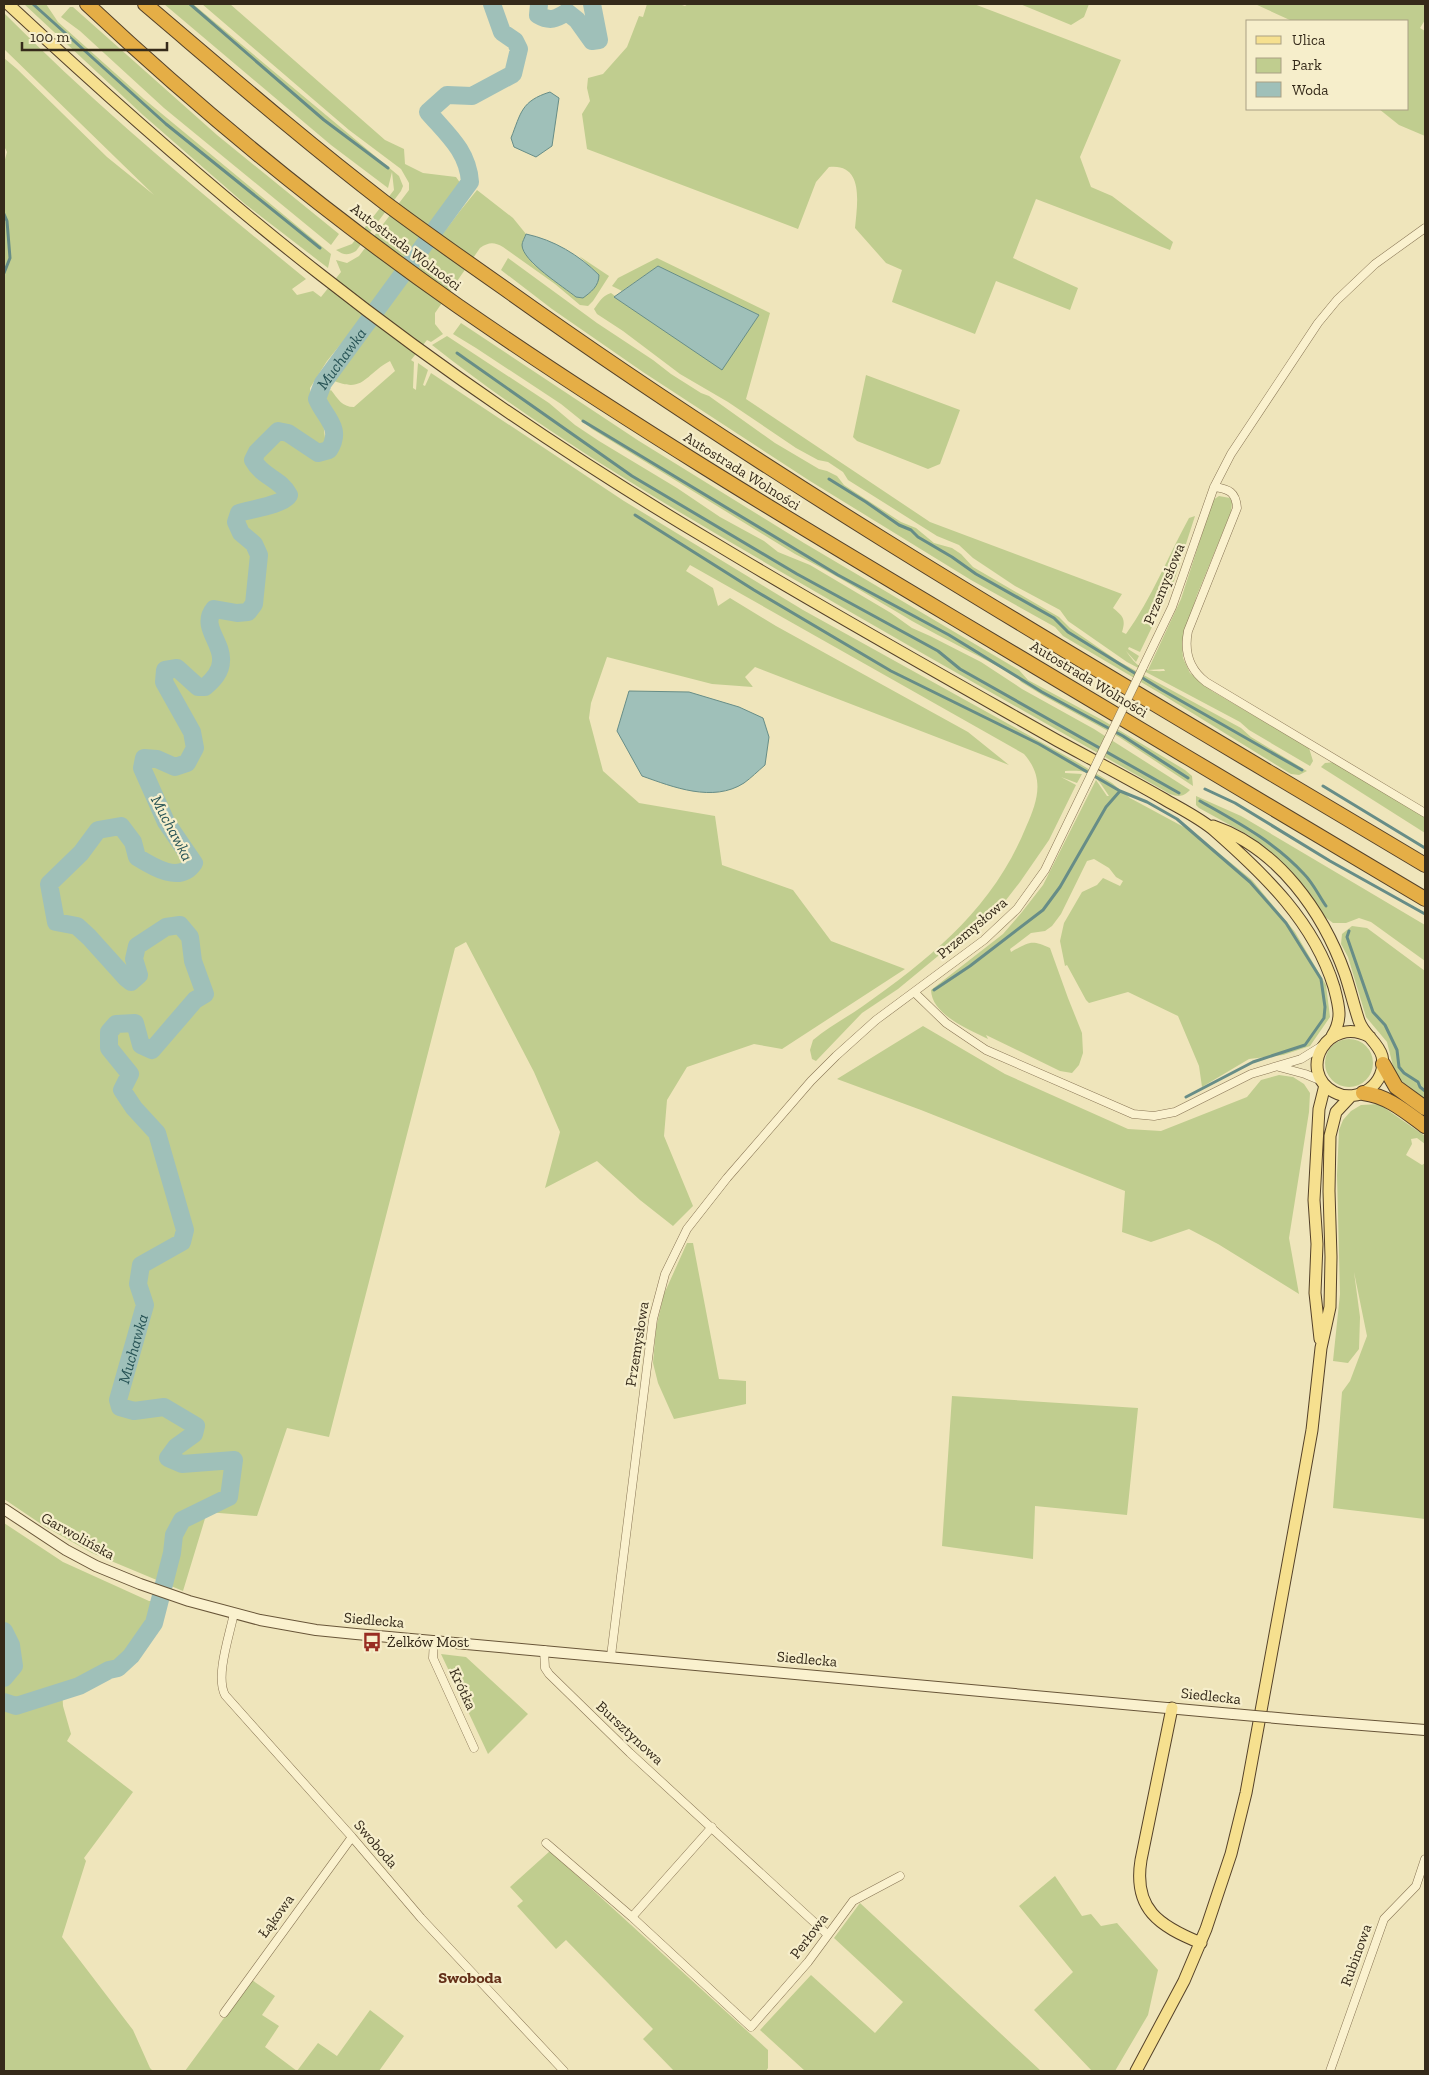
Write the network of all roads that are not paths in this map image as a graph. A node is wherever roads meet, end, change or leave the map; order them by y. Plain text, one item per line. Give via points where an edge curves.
1 (8, 4) edge
2 (88, 4) edge
3 (145, 4) edge
4 (1425, 228) edge
5 (1214, 487) junction
6 (1425, 813) edge
7 (1204, 823) junction
8 (1425, 865) edge
9 (1425, 899) edge
10 (914, 992) junction
11 (1332, 1036) junction
12 (1370, 1037) junction
13 (1323, 1045) junction
14 (1383, 1064) junction
15 (1277, 1067) junction
16 (1324, 1083) junction
17 (1357, 1095) junction
18 (1425, 1108) edge
19 (1425, 1126) edge
20 (1320, 1348) junction
21 (4, 1509) edge
22 (189, 1601) joint
23 (234, 1613) junction
24 (434, 1640) junction
25 (544, 1650) junction
26 (612, 1656) junction
27 (1172, 1708) junction
28 (1425, 1730) edge
29 (474, 1748) dead end
30 (712, 1828) junction
31 (352, 1837) junction
32 (546, 1843) dead end
33 (1425, 1859) edge
34 (900, 1876) dead end
35 (632, 1917) junction
36 (827, 1934) junction
37 (1200, 1943) junction
38 (224, 2013) dead end
39 (564, 2071) edge
40 (1136, 2071) edge
41 (1330, 2071) edge

1 - 7 main road via 162,144 325,278 524,424 682,524 891,647
2 - 9 highway, Autostrada Wolności via 225,126 359,233 456,304 612,410 814,535
3 - 8 highway, Autostrada Wolności via 385,202 653,392 1010,618
4 - 5 street, Przemysłowa via 1375,264 1330,308 1231,454
5 - 6 street via 1228,488 1236,497 1237,508 1188,631 1187,650 1193,669 1206,682
5 - 10 street, Przemysłowa, bridge via 1178,593 1045,870 1017,909 984,940
7 - 11 main road via 1269,882 1308,931 1324,961 1341,1015
7 - 12 main road via 1249,843 1283,872 1314,911 1342,966 1360,1023
10 - 15 street via 946,1023 986,1050 1133,1114 1154,1116 1175,1112 1251,1074
10 - 26 street, Przemysłowa via 860,1034 811,1081 727,1178 687,1229 672,1258 652,1319
11 - 12 main road via 1355,1031
11 - 13 main road
12 - 14 main road via 1379,1049
13 - 15 street via 1301,1059
13 - 16 main road via 1317,1063
14 - 17 main road via 1377,1081
14 - 18 highway via 1396,1087
15 - 16 street
16 - 17 main road via 1334,1092
16 - 20 main road via 1319,1109 1314,1200 1314,1293
17 - 19 highway via 1378,1095
17 - 20 main road via 1336,1112 1330,1136 1330,1306
20 - 37 main road via 1312,1430 1254,1753 1231,1854
21 - 22 main road, Garwolińska via 96,1566
22 - 23 main road, Siedlecka
23 - 24 main road, Siedlecka via 316,1630
23 - 31 street, Swoboda via 221,1675 223,1691
24 - 25 main road, Siedlecka
24 - 29 street, Krótka via 433,1658
25 - 26 main road, Siedlecka
25 - 30 street, Bursztynowa via 544,1668 549,1674
26 - 27 main road, Siedlecka
27 - 28 main road, Siedlecka, bridge
27 - 37 main road via 1138,1881 1142,1898 1152,1914 1178,1934
30 - 35 street
30 - 36 street, Bursztynowa
31 - 38 street, Łąkowa
31 - 39 street, Swoboda via 421,1918
32 - 35 street
33 - 41 street, Rubinowa via 1416,1886 1384,1919
34 - 36 street, Perłowa via 853,1901
35 - 36 street, Perłowa via 751,2027 808,1962
37 - 40 main road via 1184,1981

